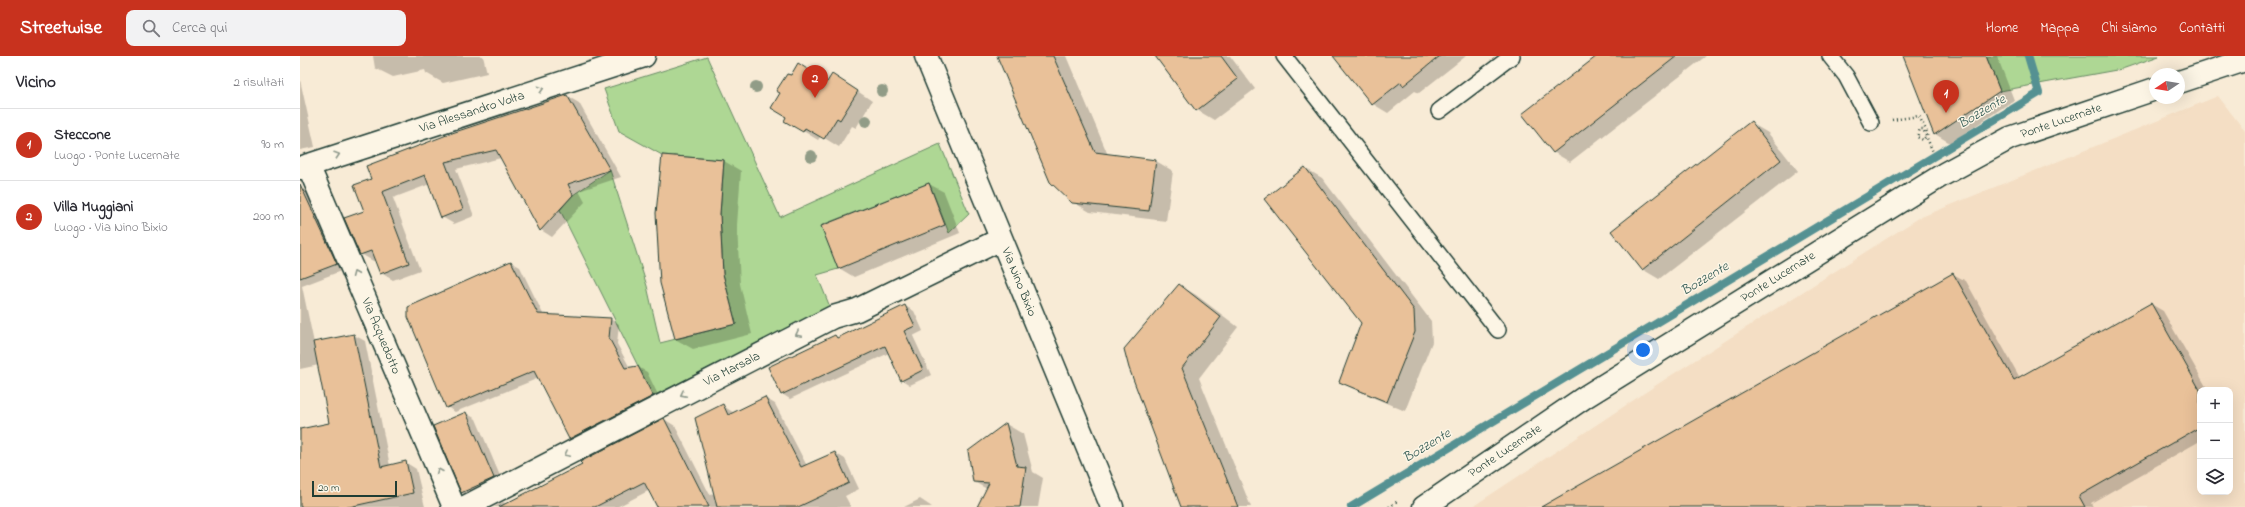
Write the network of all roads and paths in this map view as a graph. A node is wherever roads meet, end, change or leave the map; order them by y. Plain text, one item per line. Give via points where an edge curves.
1 (644, 56) edge
2 (926, 56) edge
3 (1284, 56) edge
4 (1512, 56) edge
5 (1830, 56) edge
6 (2245, 60) edge
7 (2185, 80) edge
8 (2149, 92) edge
9 (1439, 112) dead end
10 (1871, 123) joint
11 (1927, 136) junction
12 (1934, 155) dead end
13 (304, 166) edge
14 (1001, 238) junction
15 (1498, 330) dead end
16 (454, 507) edge
17 (465, 507) edge
18 (1112, 507) edge
19 (1424, 507) edge

13 -> 1 street, Via Alessandro Volta
2 - 14 street, Via Nino Bixio
3 - 15 lane
4 - 9 lane
5 - 10 lane via 1846,76
6 - 7 street
8 - 19 street, Ponte Lucernate via 2010,138 1944,174 1585,397
10 - 11 path via 1919,116
11 - 11 path via 1923,129 1917,132 1919,140
11 - 12 path
16 -> 13 street, Via Acquedotto
14 -> 17 street, Via Marsala via 857,310 833,316
14 - 18 street, Via Nino Bixio

